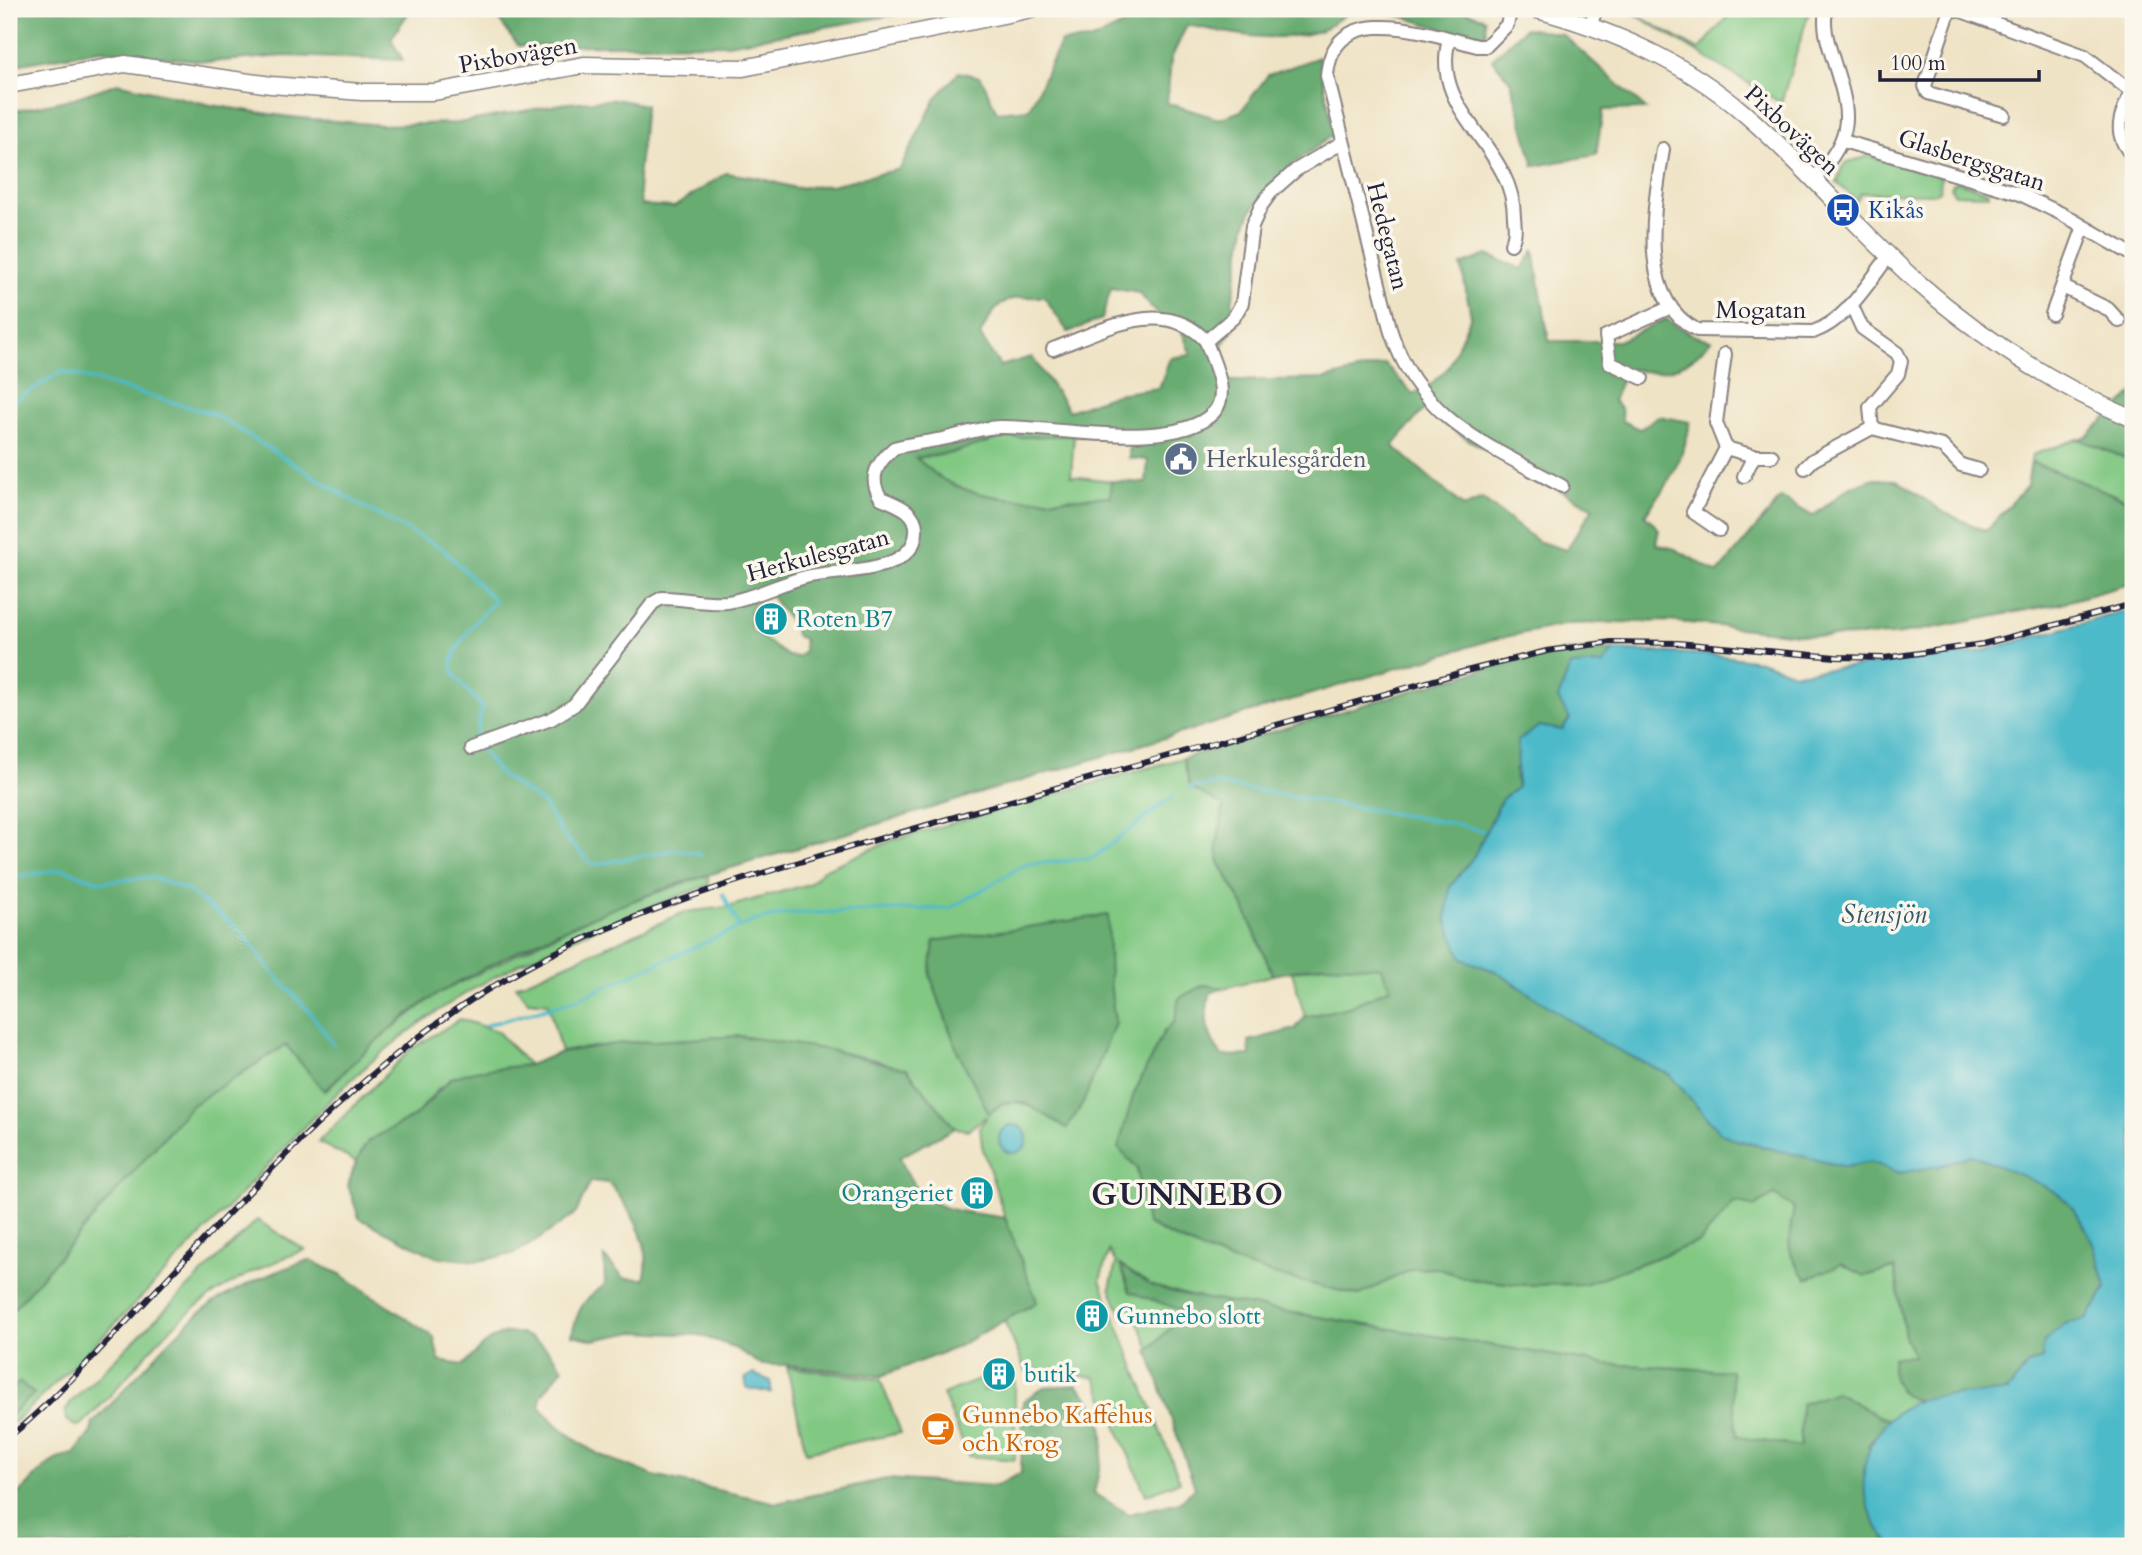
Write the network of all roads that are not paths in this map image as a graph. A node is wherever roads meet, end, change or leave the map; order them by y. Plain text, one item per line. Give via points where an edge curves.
1 (1032, 9) edge
2 (1511, 9) edge
3 (1534, 9) edge
4 (1826, 9) edge
5 (1950, 9) edge
6 (1956, 9) edge
7 (1594, 16) edge
8 (1449, 39) junction
9 (9, 85) edge
10 (2133, 91) edge
11 (2004, 115) dead end
12 (1843, 141) junction
13 (1343, 142) junction
14 (1663, 149) dead end
15 (2133, 156) edge
16 (1814, 179) junction
17 (2083, 229) junction
18 (1511, 244) dead end
19 (2133, 255) edge
20 (1889, 256) junction
21 (2063, 287) junction
22 (1851, 304) junction
23 (1669, 308) junction
24 (2052, 314) dead end
25 (2119, 321) dead end
26 (1206, 341) junction
27 (1053, 349) dead end
28 (1725, 354) dead end
29 (1642, 378) dead end
30 (2133, 419) edge
31 (1872, 428) junction
32 (1726, 448) junction
33 (1754, 456) junction
34 (1772, 456) dead end
35 (1805, 468) dead end
36 (1979, 470) dead end
37 (1744, 476) dead end
38 (1562, 486) dead end
39 (1718, 530) dead end
40 (471, 748) dead end

1 - 9 street, Pixbovägen via 743,68 584,65 434,92 373,93 271,85 125,64
2 - 8 street, Hedegatan via 1507,25 1486,46
3 - 7 street, Pixbovägen
4 - 12 street via 1826,38 1847,107
5 - 11 street via 1925,86 1928,93
6 - 10 street via 2085,56
7 - 16 street, Pixbovägen via 1743,112
8 - 13 street, Hedegatan via 1381,19 1367,19 1343,30 1331,46 1327,76
8 - 18 street via 1445,62 1458,108 1499,161 1513,198 1515,236
10 - 15 street via 2118,130
12 - 16 street
12 - 17 street, Glasbergsgatan via 2018,193
13 - 26 street via 1296,170 1261,206 1252,226 1242,303 1234,317
13 - 38 street, Hedegatan via 1391,332 1407,372 1442,415
14 - 23 street via 1653,242
16 - 20 street, Pixbovägen
17 - 19 street, Glasbergsgatan
17 - 21 street
20 - 22 street, Mogatan
20 - 30 street, Pixbovägen via 1944,305 2012,354
21 - 24 street
21 - 25 street via 2108,309
22 - 23 street, Mogatan via 1826,327 1813,332 1696,330
22 - 31 street via 1862,328 1897,353 1900,361 1898,374 1870,407
23 - 29 street via 1606,336 1610,363
26 - 27 street via 1181,322 1145,317
26 - 40 street, Herkulesgatan via 1222,399 1214,412 1199,422 1152,434 1074,434 998,427 894,447 874,472 874,480 881,498 908,510 916,527 914,545 900,558 874,567 809,576 727,601 662,598 653,603 574,705 551,719
28 - 32 street, Mogatan via 1716,423
31 - 35 street
31 - 36 street via 1942,446 1961,465
32 - 33 street
32 - 39 street via 1693,512
33 - 34 street
33 - 37 street

